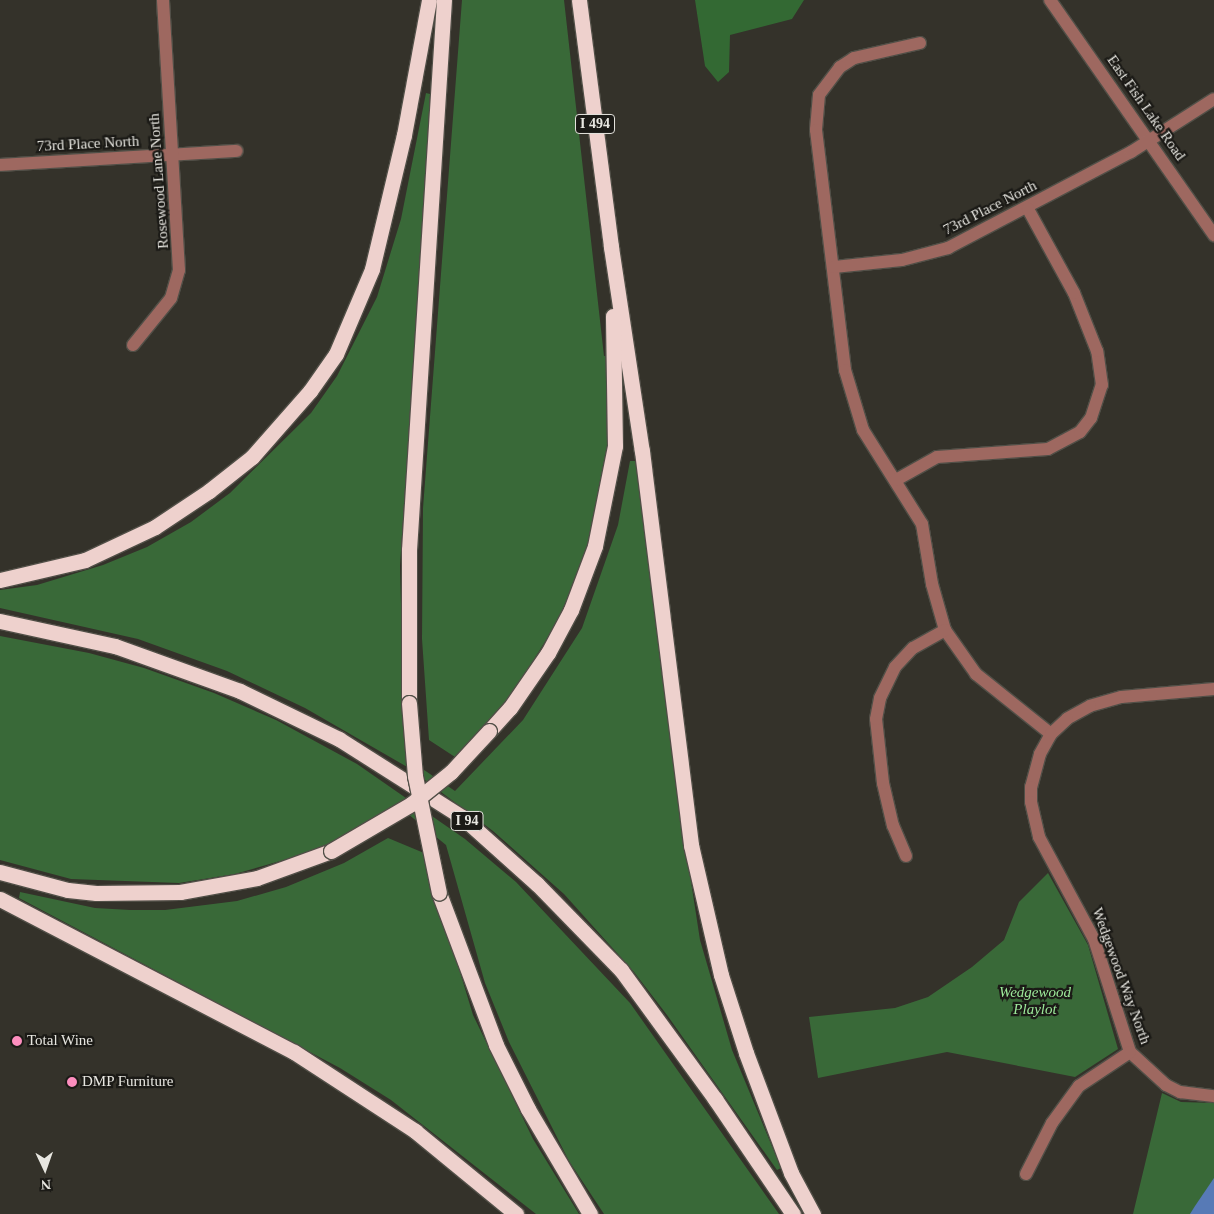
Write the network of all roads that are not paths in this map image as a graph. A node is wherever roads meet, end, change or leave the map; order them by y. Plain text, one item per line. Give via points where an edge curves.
1 (163, 0) edge
2 (428, 0) edge
3 (444, 0) edge
4 (579, 0) edge
5 (1050, 0) edge
6 (920, 42) dead end
7 (1214, 99) edge
8 (1149, 140) junction
9 (237, 151) dead end
10 (173, 155) junction
11 (0, 165) edge
12 (1028, 209) junction
13 (1214, 235) edge
14 (611, 247) junction
15 (834, 267) junction
16 (134, 344) dead end
17 (896, 480) junction
18 (0, 580) edge
19 (0, 621) edge
20 (945, 630) junction
21 (1214, 689) edge
22 (1051, 734) junction
23 (906, 856) dead end
24 (0, 872) edge
25 (0, 899) edge
26 (1130, 1052) junction
27 (1214, 1096) edge
28 (1026, 1174) dead end
29 (516, 1214) edge
30 (590, 1214) edge
31 (793, 1214) edge
32 (812, 1214) edge

1 - 10 street, Rosewood Lane North
2 - 18 highway via 404,135 372,269 339,347 310,391 252,457 155,527 85,560
3 - 30 highway, bridge via 409,550 409,703 415,776 439,893 496,1045 528,1110
4 - 14 highway, I 494
5 - 8 street, East Fish Lake Road
6 - 15 street via 854,58 840,67 819,95 816,130
7 - 8 street, 73rd Place North
8 - 12 street, 73rd Place North
8 - 13 street, East Fish Lake Road
9 - 10 street, 73rd Place North
10 - 11 street, 73rd Place North
10 - 16 street, Rosewood Lane North via 180,255 177,284 171,298
12 - 15 street, 73rd Place North via 948,248 902,260
12 - 17 street via 1074,293 1097,351 1102,385 1091,418 1080,432 1048,449 937,457
14 - 24 highway, bridge via 616,421 613,470 600,528 581,586 548,653 510,708 451,772 411,804 331,851 257,878 180,892 96,893 68,890
14 - 32 highway via 642,451 681,777 699,886 721,975 746,1052 790,1173
15 - 17 street via 852,400 863,430
17 - 20 street via 922,524 932,584
19 - 31 highway, I 94 via 115,646 240,691 339,739 462,817 537,884 621,970 715,1098
20 - 22 street via 976,674
20 - 23 street via 913,648 895,666 880,698 876,719 883,783 893,826
21 - 22 street, Wedgewood Way North via 1103,700 1067,719
22 - 26 street, Wedgewood Way North via 1034,770 1032,816 1039,837 1094,939
25 - 29 highway via 294,1052 415,1131
26 - 27 street, Wedgewood Way North via 1166,1085 1180,1092
26 - 28 street via 1079,1086 1052,1123

